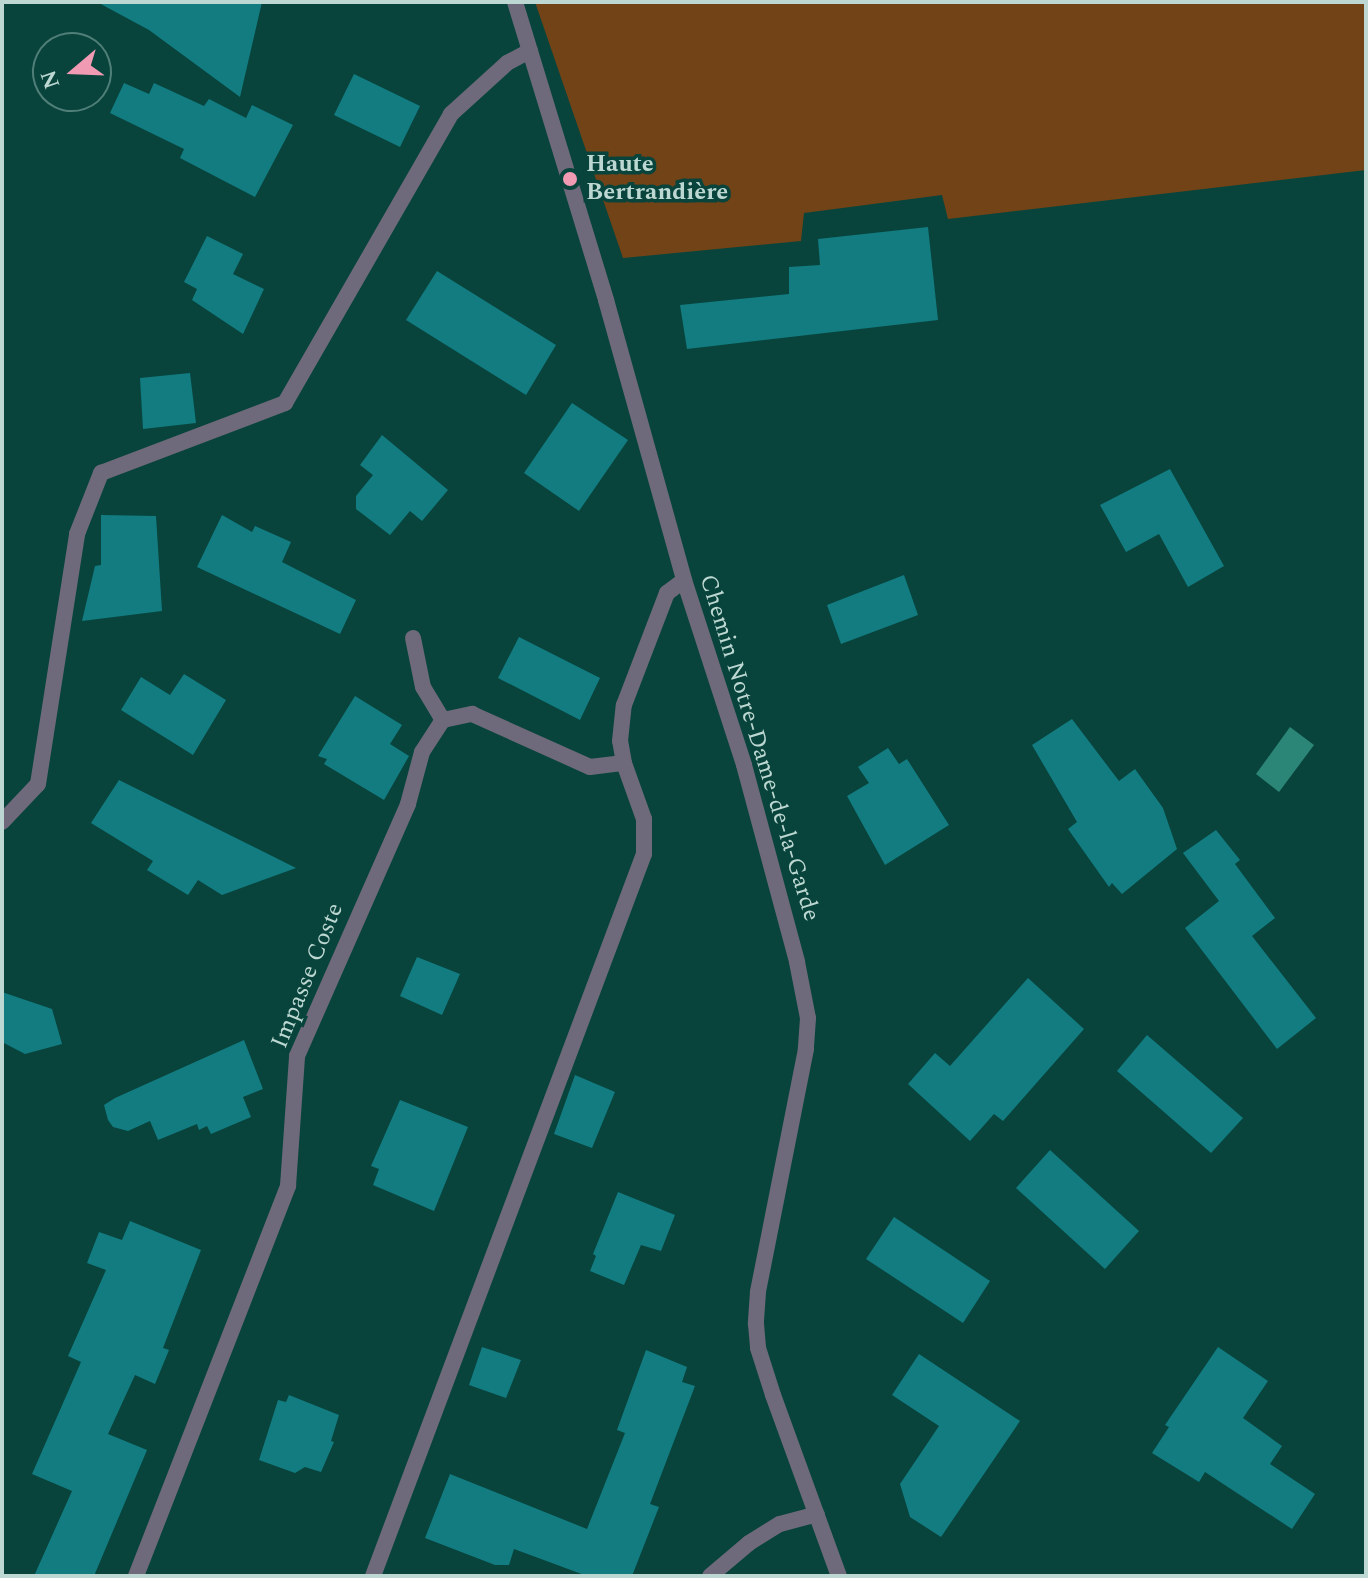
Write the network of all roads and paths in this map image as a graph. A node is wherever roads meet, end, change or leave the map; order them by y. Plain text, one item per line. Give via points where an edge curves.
1 (515, 2) edge
2 (530, 51) junction
3 (684, 580) junction
4 (413, 638) dead end
5 (443, 720) junction
6 (624, 763) junction
7 (2, 822) edge
8 (817, 1514) junction
9 (136, 1576) edge
10 (373, 1576) edge
11 (710, 1576) edge
12 (839, 1576) edge

1 - 2 street, Chemin Notre-Dame-de-la-Garde
2 - 3 street, Chemin Notre-Dame-de-la-Garde
2 - 7 street via 507,63 451,114 285,403 101,473 77,534 38,784
3 - 6 street via 667,593 624,705
3 - 8 street, Chemin Notre-Dame-de-la-Garde via 744,765 808,1018 802,1083 758,1292 756,1324 773,1395
4 - 5 street via 423,687
5 - 6 street via 472,714 590,767
5 - 9 street, Impasse Coste via 422,752 408,804 297,1056 288,1186
6 - 10 street via 644,819 644,854
8 - 11 street via 780,1524
8 - 12 street, Chemin Notre-Dame-de-la-Garde

